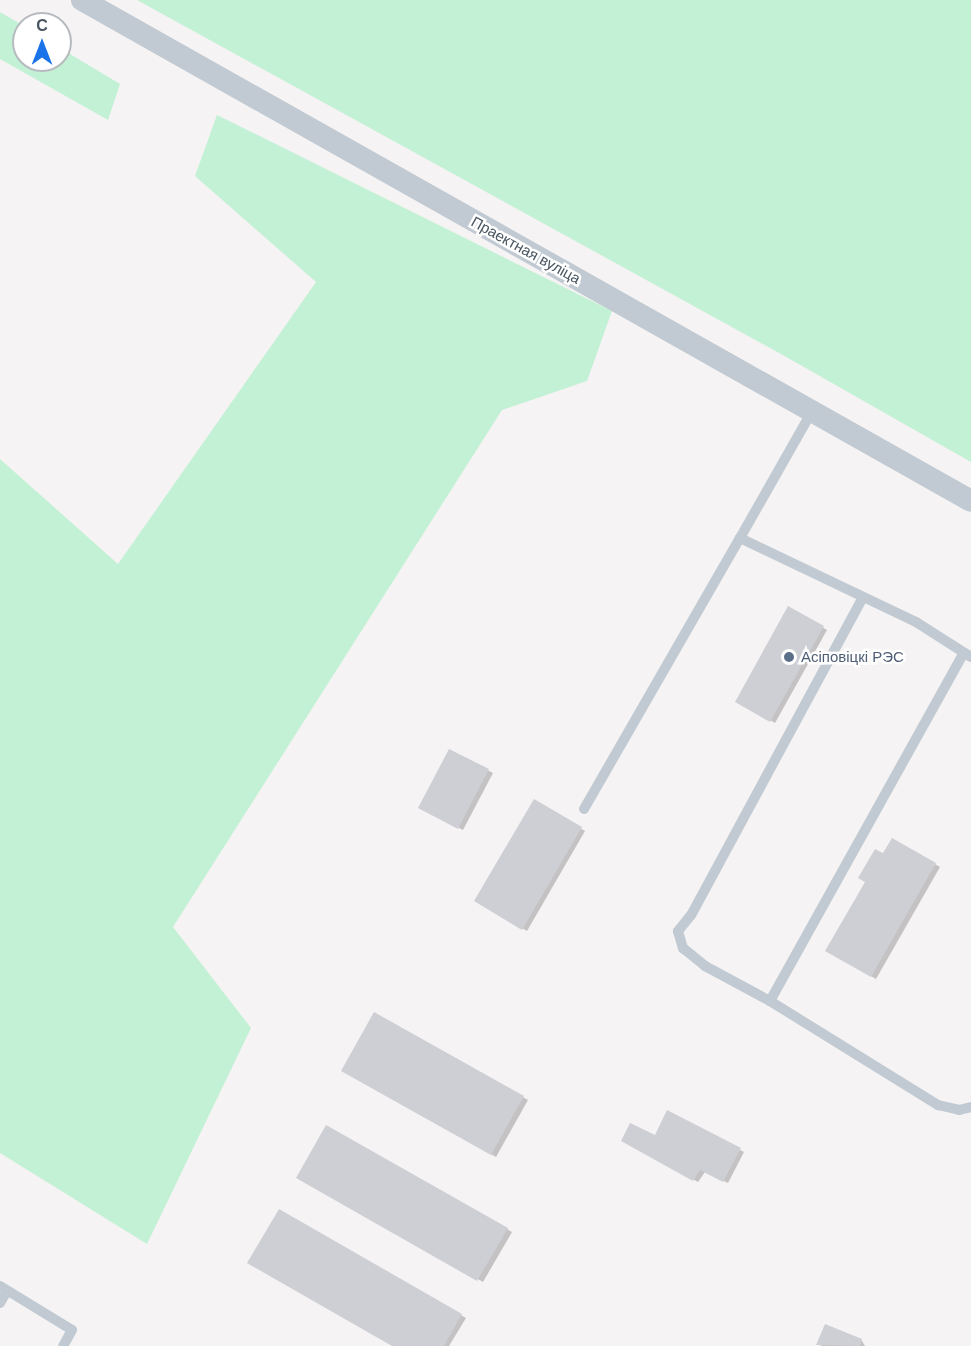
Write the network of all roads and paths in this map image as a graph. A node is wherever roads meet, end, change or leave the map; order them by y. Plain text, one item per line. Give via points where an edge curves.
1 (82, 0) edge
2 (812, 411) junction
3 (971, 501) edge
4 (740, 537) junction
5 (862, 599) junction
6 (967, 655) edge
7 (584, 809) dead end
8 (770, 1001) junction
9 (971, 1107) edge
10 (3, 1288) edge
11 (0, 1303) edge
12 (63, 1346) edge

1 - 2 street, Праектная вуліца
2 - 3 street, Праектная вуліца
2 - 4 lane
4 - 5 lane
4 - 7 lane
5 - 6 lane via 916,622
5 - 8 lane via 691,915 678,932 683,948 705,966
6 - 8 lane
8 - 9 lane via 938,1105 959,1110
10 - 11 lane
10 - 12 lane via 72,1330

